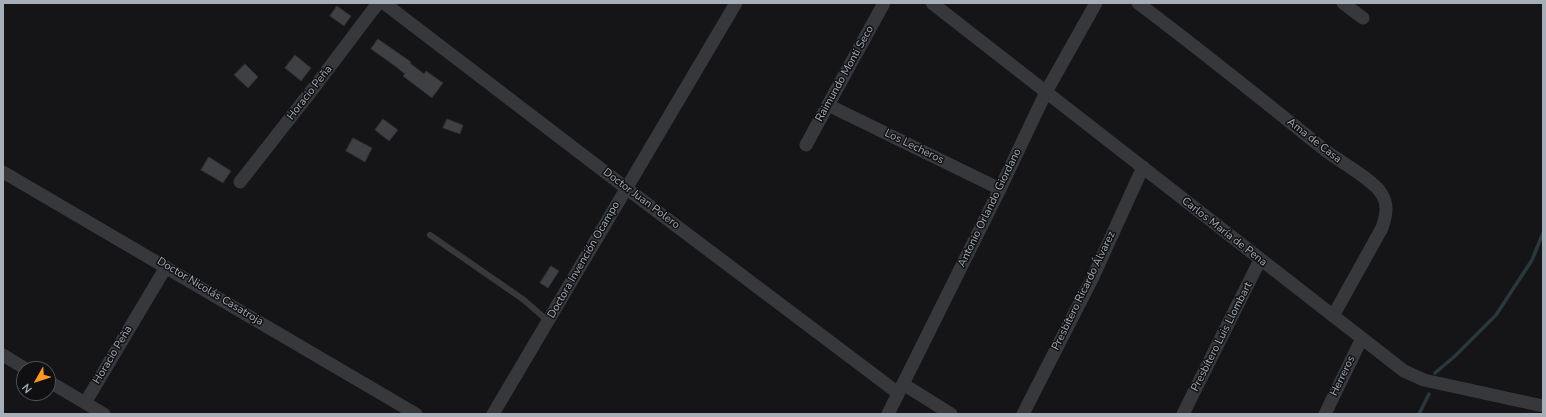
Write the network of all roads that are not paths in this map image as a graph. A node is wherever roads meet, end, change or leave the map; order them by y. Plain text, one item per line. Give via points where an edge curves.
1 (378, 3) edge
2 (384, 3) edge
3 (736, 3) edge
4 (884, 3) edge
5 (932, 3) edge
6 (1096, 3) edge
7 (1138, 3) edge
8 (1343, 3) edge
9 (1362, 18) dead end
10 (1046, 92) junction
11 (828, 105) junction
12 (806, 144) dead end
13 (1143, 167) junction
14 (3, 172) edge
15 (240, 182) dead end
16 (626, 188) junction
17 (1000, 189) junction
18 (430, 235) dead end
19 (1260, 260) junction
20 (166, 267) junction
21 (1333, 316) junction
22 (549, 322) junction
23 (1362, 338) junction
24 (3, 356) edge
25 (16, 363) edge
26 (56, 387) edge
27 (900, 389) junction
28 (85, 403) junction
29 (1543, 406) edge
30 (104, 414) edge
31 (416, 414) edge
32 (493, 414) edge
33 (888, 414) edge
34 (951, 414) edge
35 (1023, 414) edge
36 (1183, 414) edge
37 (1325, 414) edge

1 - 15 street, Horacio Peña
2 - 16 street, Doctor Juan Polero
3 - 16 street, Doctora Invención Ocampo
4 - 11 street, Raimundo Monti Seco
5 - 10 street, Carlos María de Pena
6 - 10 street, Antonio Orlando Giordano
7 - 21 street, Ama de Casa via 1337,160 1374,185 1384,198 1387,210 1382,228
8 - 9 street
10 - 13 street, Carlos María de Pena
10 - 17 street, Antonio Orlando Giordano
11 - 12 street, Raimundo Monti Seco
11 - 17 street, Los Lecheros
13 - 19 street, Carlos María de Pena
13 - 35 street, Presbítero Ricardo Álvarez via 1089,284
14 - 20 street, Doctor Nicolás Casatroja
16 - 22 street, Doctora Invención Ocampo
16 - 27 street, Doctor Juan Polero
17 - 27 street, Antonio Orlando Giordano
18 - 22 lane via 524,300
19 - 21 street, Carlos María de Pena
19 - 36 street, Presbítero Luis Llombart
20 - 28 street, Horacio Peña
20 - 31 street, Doctor Nicolás Casatroja
21 - 23 street, Carlos María de Pena
22 - 32 street, Doctora Invención Ocampo
23 - 29 street, Carlos María de Pena via 1414,377
23 - 37 street, Herreros
24 - 25 street
26 - 28 street
27 - 33 street, Antonio Orlando Giordano
27 - 34 street, Doctor Juan Polero
28 - 30 street

